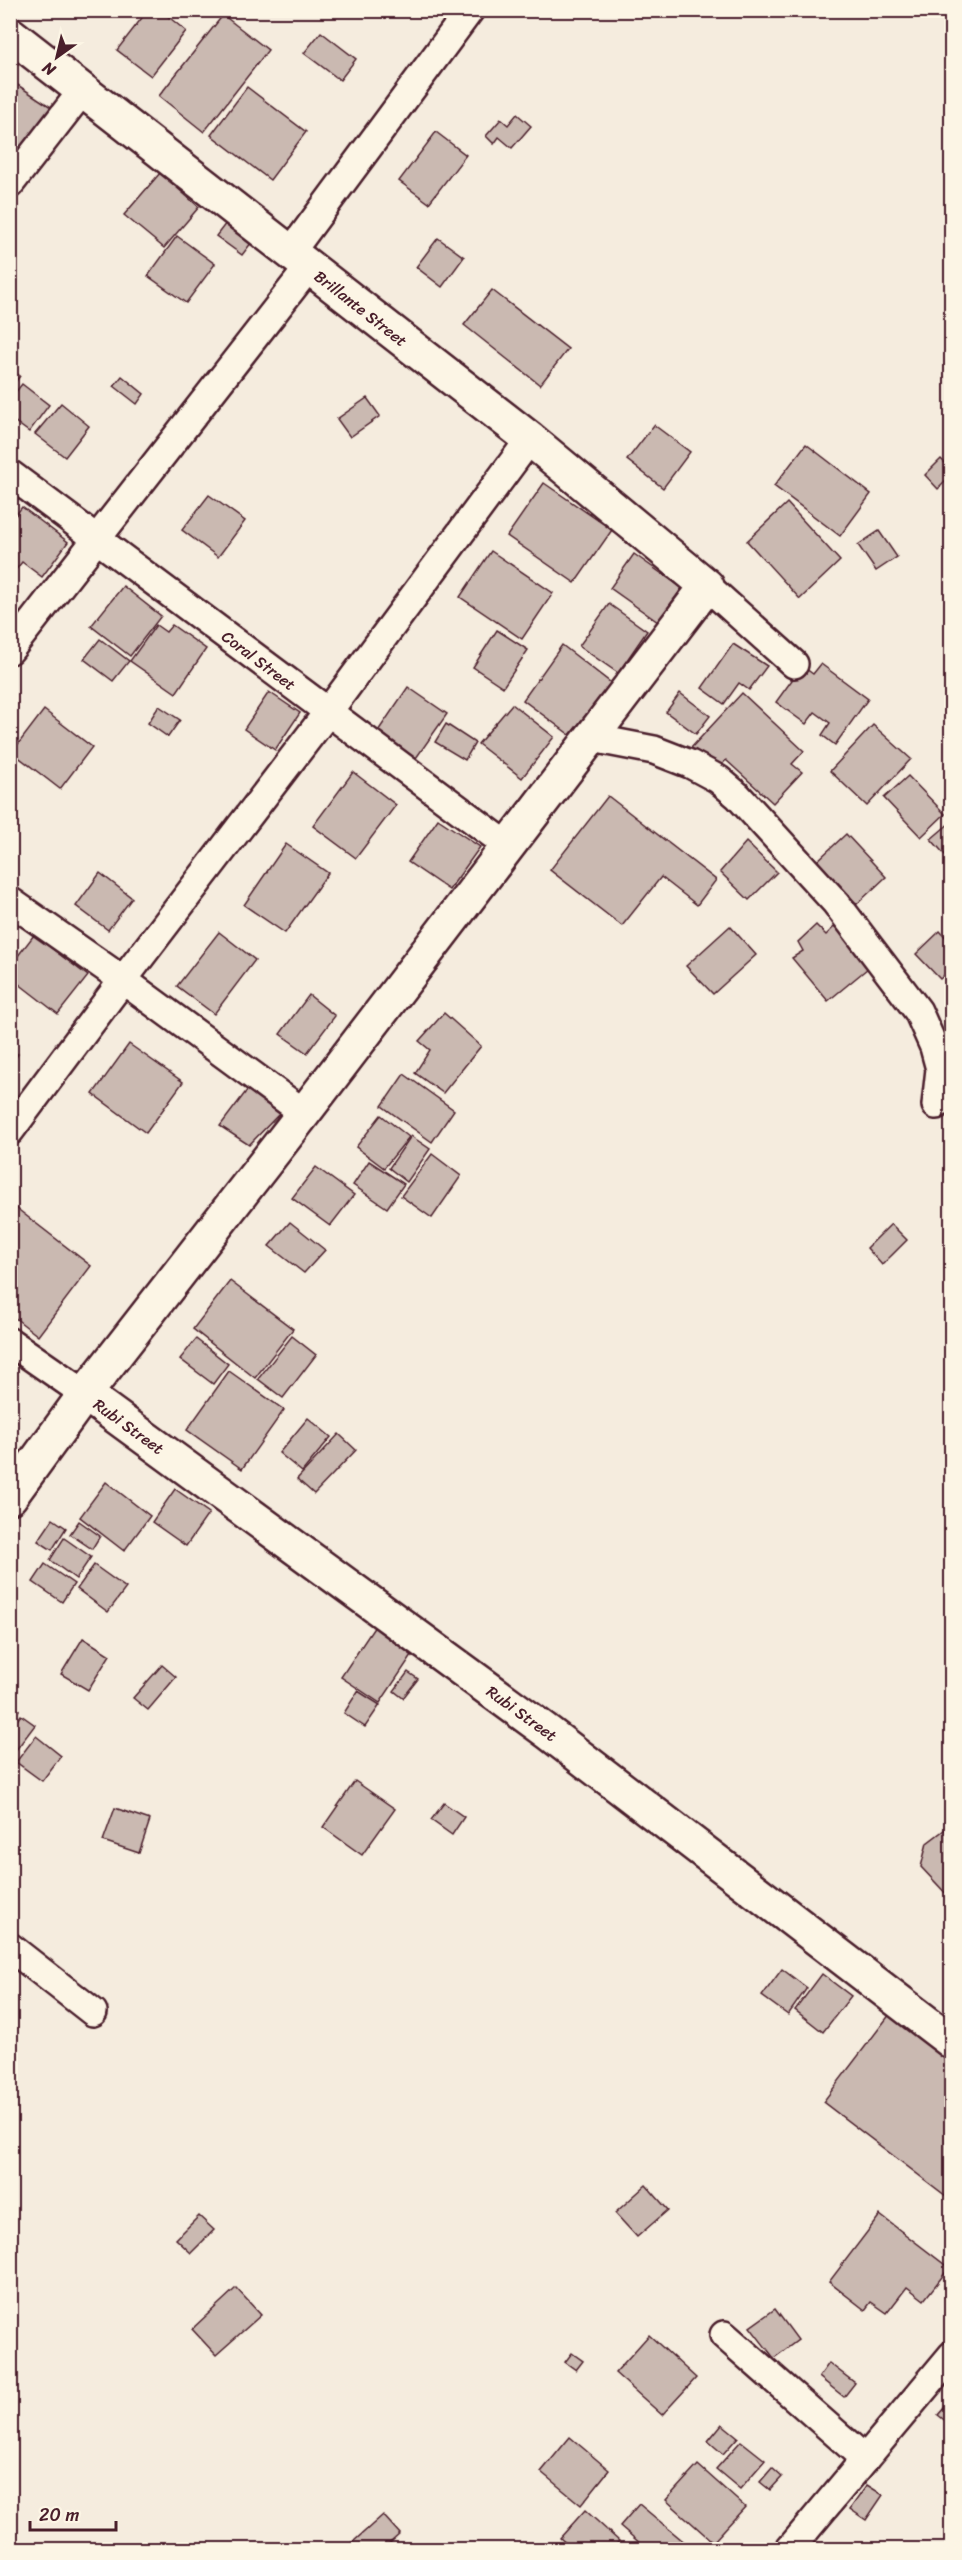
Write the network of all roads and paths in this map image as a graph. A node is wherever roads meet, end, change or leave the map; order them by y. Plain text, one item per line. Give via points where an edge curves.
1 (470, 10) edge
2 (10, 34) edge
3 (83, 90) junction
4 (10, 184) edge
5 (300, 260) junction
6 (530, 439) junction
7 (10, 474) edge
8 (96, 539) junction
9 (707, 586) junction
10 (10, 650) edge
11 (794, 664) dead end
12 (328, 712) junction
13 (592, 738) junction
14 (508, 846) junction
15 (10, 901) edge
16 (123, 980) junction
17 (936, 1105) dead end
18 (304, 1113) junction
19 (10, 1131) edge
20 (10, 1342) edge
21 (85, 1394) junction
22 (10, 1497) edge
23 (10, 1947) edge
24 (93, 2013) dead end
25 (951, 2042) edge
26 (724, 2335) dead end
27 (951, 2355) edge
28 (865, 2459) junction
29 (795, 2547) edge

1 - 5 street
2 - 3 street, Brillante Street
3 - 4 street
3 - 5 street, Brillante Street
5 - 6 street, Brillante Street
5 - 8 street
6 - 9 street, Brillante Street
6 - 12 street
7 - 8 street, Coral Street
8 - 10 street
8 - 12 street, Coral Street
9 - 11 street
9 - 13 street
12 - 14 street, Coral Street
12 - 16 street
13 - 14 street
13 - 17 street via 654,750 690,764 718,779 738,796 836,903 918,1011 940,1069
14 - 18 street
15 - 16 street
16 - 18 street
16 - 19 street
18 - 21 street
20 - 21 street
21 - 22 street
21 - 25 street, Rubi Street via 549,1733
23 - 24 street
26 - 28 street
27 - 28 street
28 - 29 street

